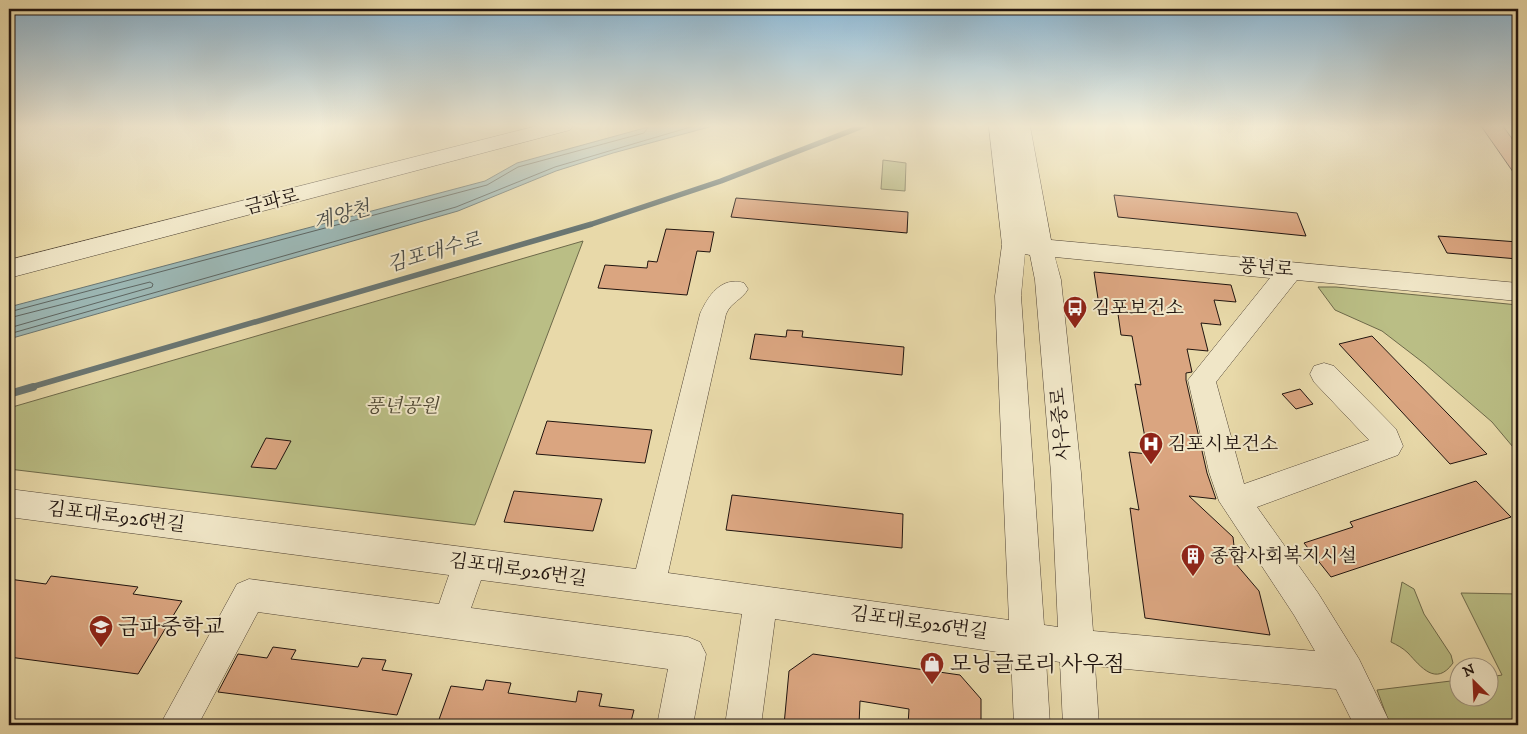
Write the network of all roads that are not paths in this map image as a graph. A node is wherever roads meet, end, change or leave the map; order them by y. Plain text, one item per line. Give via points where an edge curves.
1 (430, 160) edge
2 (1004, 160) edge
3 (1025, 160) edge
4 (1014, 245) junction
5 (1042, 248) junction
6 (9, 269) edge
7 (1290, 270) junction
8 (735, 289) dead end
9 (1518, 292) edge
10 (1324, 374) dead end
11 (1235, 501) junction
12 (9, 503) edge
13 (470, 563) junction
14 (648, 587) junction
15 (761, 601) junction
16 (449, 622) junction
17 (1027, 638) junction
18 (1075, 646) junction
19 (1346, 672) junction
20 (178, 725) edge
21 (675, 725) edge
22 (743, 725) edge
23 (1032, 725) edge
24 (1081, 725) edge
25 (1373, 725) edge

1 - 6 street, 금파로
2 - 4 street
3 - 5 street, 사우중로
4 - 5 street, 풍년로
4 - 17 street via 1008,296
5 - 7 street, 풍년로
5 - 18 street, 사우중로 via 1048,280 1066,474
7 - 9 street, 풍년로
7 - 11 street via 1202,380 1224,472
8 - 14 street via 719,300 713,314
10 - 11 street via 1386,438 1388,446
11 - 19 street via 1295,588
12 - 13 street, 김포대로926번길
13 - 14 street, 김포대로926번길
13 - 16 street
14 - 15 street, 김포대로926번길
15 - 17 street, 김포대로926번길
15 - 22 street
16 - 20 street via 250,596
16 - 21 street via 688,654
17 - 18 street, 김포대로926번길
17 - 23 street
18 - 19 street, 김포대로926번길
18 - 24 street, 사우중로
19 - 25 street

